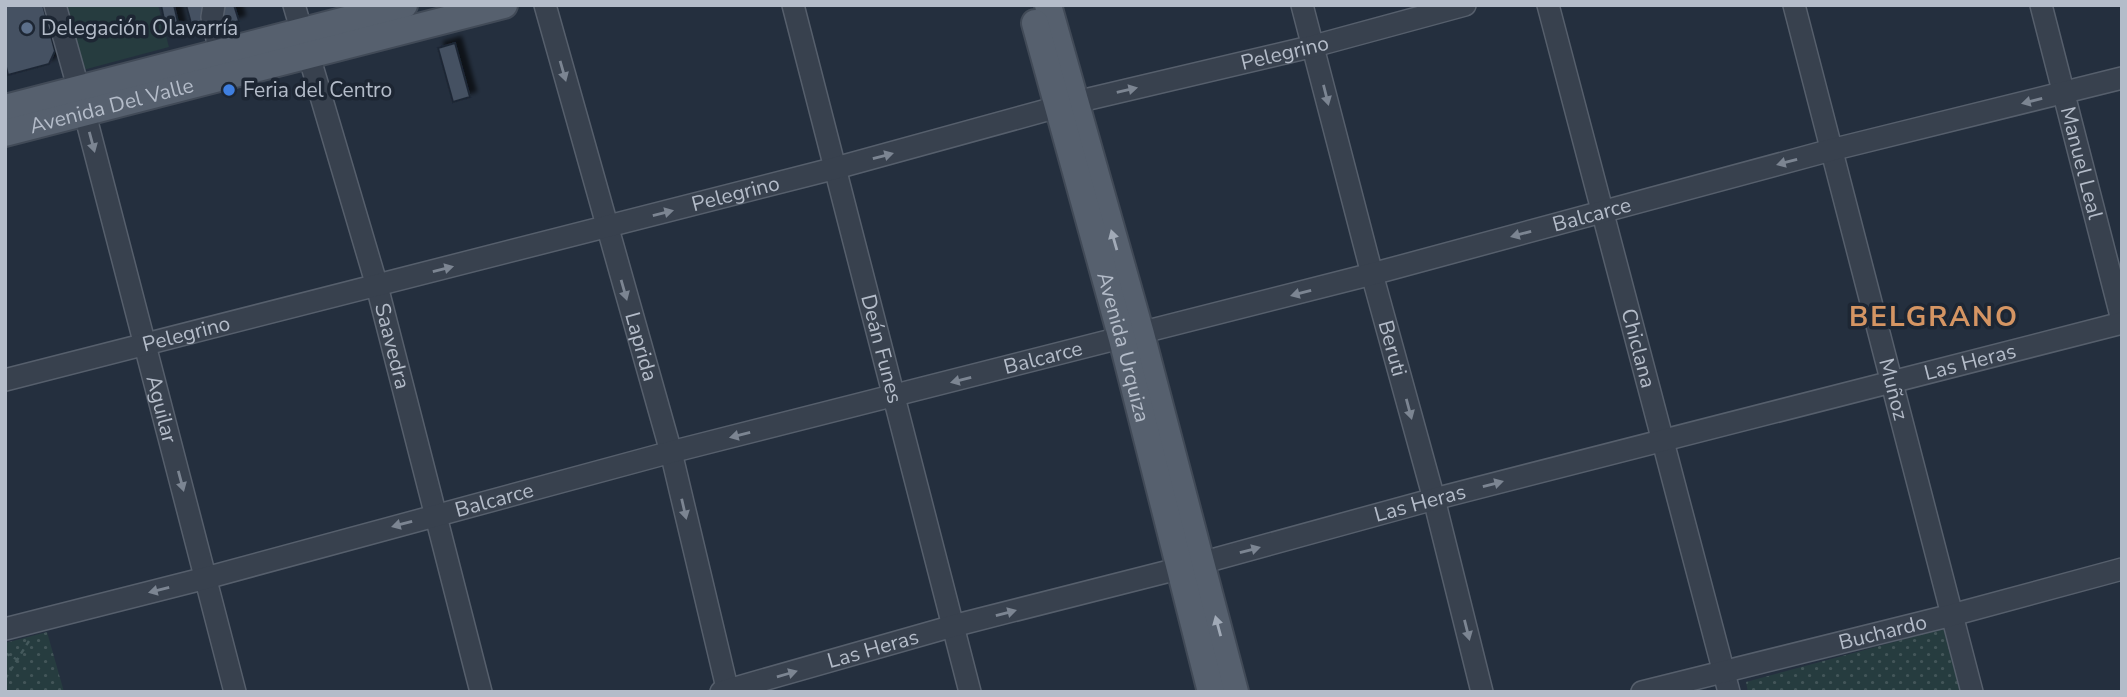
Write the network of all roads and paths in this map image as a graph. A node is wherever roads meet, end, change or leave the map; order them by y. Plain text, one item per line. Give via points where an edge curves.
1 (54, 5) edge
2 (214, 5) edge
3 (294, 5) edge
4 (404, 5) edge
5 (504, 5) edge
6 (545, 5) edge
7 (793, 5) edge
8 (1030, 5) edge
9 (1048, 5) edge
10 (1302, 5) edge
11 (1465, 5) edge
12 (1548, 5) edge
13 (1794, 5) edge
14 (2040, 5) edge
15 (305, 43) junction
16 (1314, 46) junction
17 (220, 52) junction
18 (2122, 78) edge
19 (2063, 94) junction
20 (81, 100) junction
21 (1067, 105) junction
22 (5, 108) edge
23 (5, 133) edge
24 (1831, 150) junction
25 (836, 168) junction
26 (1603, 212) junction
27 (607, 227) junction
28 (1372, 274) junction
29 (377, 286) junction
30 (2122, 321) edge
31 (1131, 337) junction
32 (145, 345) junction
33 (5, 380) edge
34 (1892, 383) junction
35 (895, 397) junction
36 (1663, 440) junction
37 (671, 452) junction
38 (1434, 499) junction
39 (437, 514) junction
40 (1190, 565) junction
41 (2122, 569) edge
42 (206, 578) junction
43 (1951, 615) junction
44 (15, 626) edge
45 (954, 626) junction
46 (5, 653) edge
47 (18, 660) junction
48 (1724, 670) junction
49 (5, 679) edge
50 (726, 691) edge
51 (235, 692) edge
52 (481, 692) edge
53 (970, 692) edge
54 (1211, 692) edge
55 (1235, 692) edge
56 (1482, 692) edge
57 (1642, 692) edge
58 (1729, 692) edge
59 (1972, 692) edge

1 - 20 street, Aguilar
2 - 17 street via 212,17
3 - 15 street, Saavedra
4 - 15 main road, Avenida Del Valle
5 - 15 main road, Avenida Del Valle
6 -> 27 street, Laprida
7 - 25 street, Deán Funes
8 - 21 main road, Avenida Urquiza
9 - 21 main road
10 - 16 street, Beruti
11 - 16 street, Pelegrino
12 - 26 street, Chiclana
13 - 24 street, Muñoz
14 - 19 street, Manuel Leal
15 - 17 main road, Avenida Del Valle
15 - 20 main road, Avenida Del Valle
15 - 29 street, Saavedra
21 -> 16 street, Pelegrino
16 -> 28 street, Beruti
17 - 20 main road, Avenida Del Valle
18 - 19 street, Balcarce
19 -> 24 street, Balcarce
19 - 30 street, Manuel Leal
20 - 22 main road, Avenida Del Valle
20 - 23 main road, Avenida Del Valle
20 -> 32 street, Aguilar
25 -> 21 street, Pelegrino
21 - 31 main road, Avenida Urquiza
24 -> 26 street, Balcarce
24 - 34 street, Muñoz
27 -> 25 street, Pelegrino
25 - 35 street, Deán Funes
26 -> 28 street, Balcarce
26 - 36 street, Chiclana
29 -> 27 street, Pelegrino
27 -> 37 street, Laprida
28 -> 31 street, Balcarce
28 -> 38 street, Beruti
29 - 32 street, Pelegrino
29 - 39 street, Saavedra
30 - 34 street, Las Heras
31 -> 35 street, Balcarce
31 - 40 main road, Avenida Urquiza
32 - 33 street, Pelegrino
32 -> 42 street, Aguilar
34 - 36 street, Las Heras
34 - 43 street, Muñoz
35 -> 37 street, Balcarce
35 - 45 street, Deán Funes
38 -> 36 street, Las Heras
36 - 48 street, Chiclana
37 - 39 street, Balcarce
37 -> 50 street, Laprida
40 -> 38 street, Las Heras
38 -> 56 street, Beruti
39 -> 42 street, Balcarce
39 - 52 street, Saavedra
45 -> 40 street, Las Heras
40 - 54 main road, Avenida Urquiza
55 -> 40 main road
41 - 43 street, Buchardo
42 -> 44 street, Balcarce
42 - 51 street, Aguilar
43 - 48 street, Buchardo
43 - 59 street, Muñoz
44 - 47 path via 29,641
50 -> 45 street, Las Heras
45 - 53 street, Deán Funes
46 - 47 path
47 - 49 path
48 - 57 street, Buchardo
48 - 58 street, Chiclana

